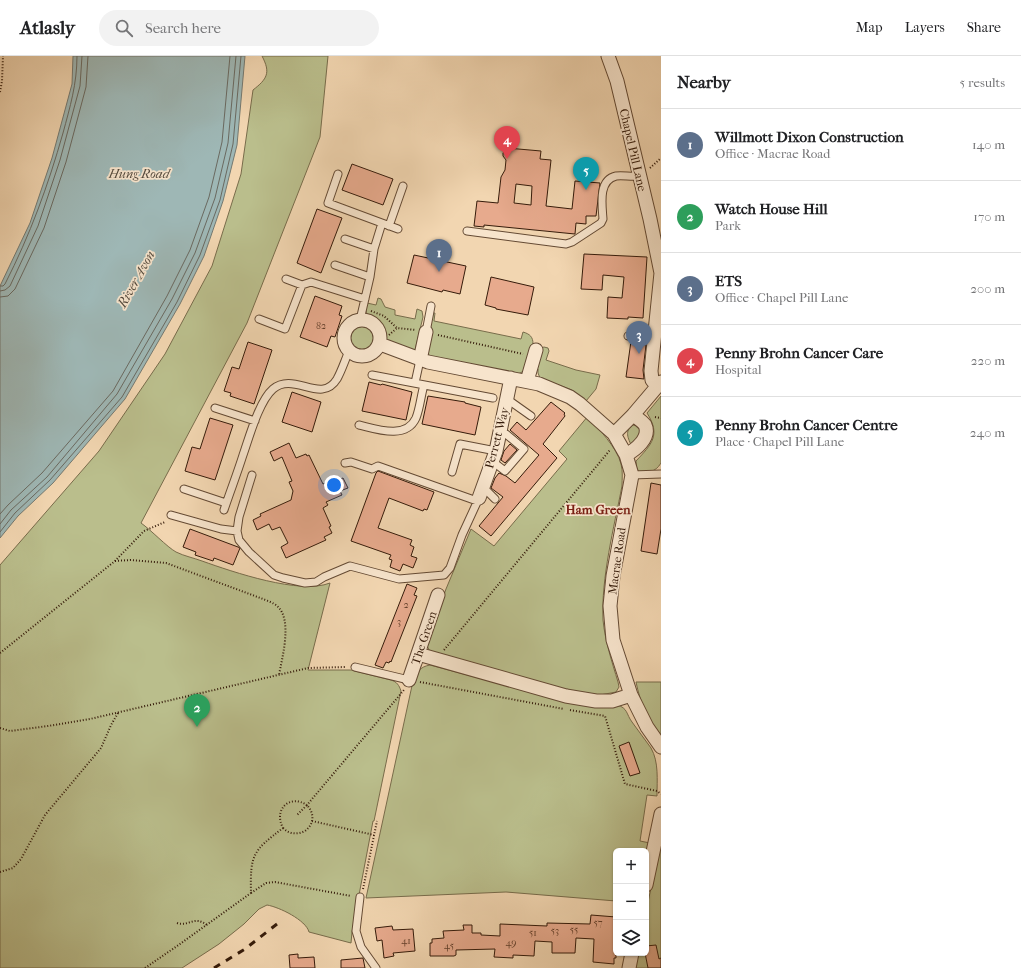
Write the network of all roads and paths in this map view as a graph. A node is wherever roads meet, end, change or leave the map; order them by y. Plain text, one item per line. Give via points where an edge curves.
1 (3, 56) edge
2 (608, 56) edge
3 (0, 92) edge
4 (338, 174) dead end
5 (639, 176) junction
6 (403, 186) dead end
7 (386, 225) junction
8 (398, 229) dead end
9 (467, 231) dead end
10 (345, 239) dead end
11 (374, 249) junction
12 (335, 266) dead end
13 (370, 277) junction
14 (286, 279) dead end
15 (302, 285) junction
16 (364, 299) junction
17 (431, 306) dead end
18 (361, 314) junction
19 (259, 319) dead end
20 (397, 328) junction
21 (426, 332) junction
22 (628, 336) dead end
23 (654, 339) junction
24 (382, 345) junction
25 (348, 351) junction
26 (535, 353) joint
27 (420, 360) junction
28 (372, 375) dead end
29 (511, 378) junction
30 (527, 381) junction
31 (415, 383) junction
32 (659, 384) edge
33 (424, 385) junction
34 (494, 398) dead end
35 (507, 400) junction
36 (215, 408) dead end
37 (633, 415) junction
38 (531, 416) dead end
39 (255, 421) junction
40 (359, 425) dead end
41 (500, 432) junction
42 (616, 437) junction
43 (626, 455) junction
44 (494, 456) junction
45 (344, 463) dead end
46 (452, 472) dead end
47 (661, 474) edge
48 (252, 475) dead end
49 (632, 475) junction
50 (184, 489) dead end
51 (479, 496) junction
52 (495, 499) dead end
53 (171, 515) joint
54 (237, 531) junction
55 (115, 561) junction
56 (438, 595) dead end
57 (0, 653) edge
58 (418, 654) junction
59 (434, 658) junction
60 (355, 667) joint
61 (279, 675) junction
62 (409, 680) junction
63 (631, 695) junction
64 (118, 713) junction
65 (0, 728) edge
66 (661, 746) edge
67 (661, 794) edge
68 (307, 805) junction
69 (661, 814) edge
70 (298, 815) dead end
71 (312, 821) junction
72 (377, 821) dead end
73 (283, 828) junction
74 (374, 835) junction
75 (0, 872) edge
76 (646, 884) edge
77 (251, 893) junction
78 (360, 898) junction
79 (177, 923) dead end
80 (207, 925) junction
81 (631, 956) edge
82 (145, 968) edge
83 (376, 968) edge
84 (628, 968) edge

1 - 3 path
2 - 5 street, Chapel Pill Lane via 617,81
4 - 7 lane via 328,203
5 - 9 lane via 617,176 607,182 603,189 601,223 566,244
5 - 23 street, Chapel Pill Lane via 660,273
6 - 7 lane
7 - 8 lane
7 - 11 lane
10 - 11 lane
11 - 13 lane
12 - 13 lane
13 - 16 lane
14 - 15 lane
15 - 16 lane via 311,282
15 - 19 lane via 285,329
16 - 18 lane
17 - 21 lane
18 - 20 path via 384,316
18 - 24 street via 376,326 380,332
18 - 25 street via 345,332 345,345
20 - 21 path
20 - 24 path
21 - 26 path
21 - 27 street
22 - 23 lane
23 - 32 street, Chapel Pill Lane via 652,380
24 - 25 street via 366,356
24 - 27 street, Macrae Road
25 - 39 lane via 336,380 326,389 315,390 290,383 283,384 269,394
26 - 30 street
27 - 29 street, Macrae Road
27 - 31 lane
28 - 31 lane
29 - 30 street, Macrae Road
29 - 35 street, Perrett Way
30 - 42 street, Macrae Road via 570,397
31 - 33 lane
32 - 37 street
33 - 34 lane
33 - 40 lane via 416,417 407,427 395,432 386,432
35 - 38 lane
35 - 41 street, Perrett Way
36 - 39 lane
37 - 42 street
37 - 43 street via 644,424 645,436 638,446
39 - 50 lane via 225,507
41 - 44 street, Perrett Way
41 - 44 lane via 524,449 505,471
42 - 43 street, Macrae Road
42 - 59 path via 441,655
43 - 49 street, Macrae Road
44 - 46 lane via 460,444
44 - 51 street, Perrett Way
45 - 51 lane via 351,462 372,469 378,466
47 - 49 lane
48 - 54 lane
49 - 63 street, Macrae Road via 613,576 610,606 613,640
51 - 52 lane
51 - 54 lane via 450,568 444,575 399,579 350,566 316,582 283,578 274,575 249,552 239,540
53 - 54 lane via 221,530
53 - 55 path via 164,523 144,531
55 - 57 path
55 - 61 path via 166,563 276,605 281,610 286,633
56 - 58 street, The Green
58 - 59 street
58 - 62 street, The Green
59 - 63 street via 566,696 612,701
60 - 61 path via 308,668
60 - 62 lane
61 - 64 path
62 - 67 path via 605,716 625,784
62 - 68 path via 396,700
63 - 66 street, Macrae Road via 647,727
64 - 65 path via 90,720 10,731
64 - 75 path via 101,748 45,815 21,859 13,868
68 - 70 path
68 - 71 path via 312,812
68 - 73 path via 297,800 286,803 279,818
69 - 76 street
71 - 73 path via 305,831 297,834 289,833
71 - 74 path
72 - 74 path
73 - 77 path via 256,850 250,875
74 - 78 path
77 - 78 path via 266,882 275,882
77 - 80 path
78 - 83 lane via 356,931 361,947
79 - 80 path via 202,921
80 - 82 path
81 - 84 street

